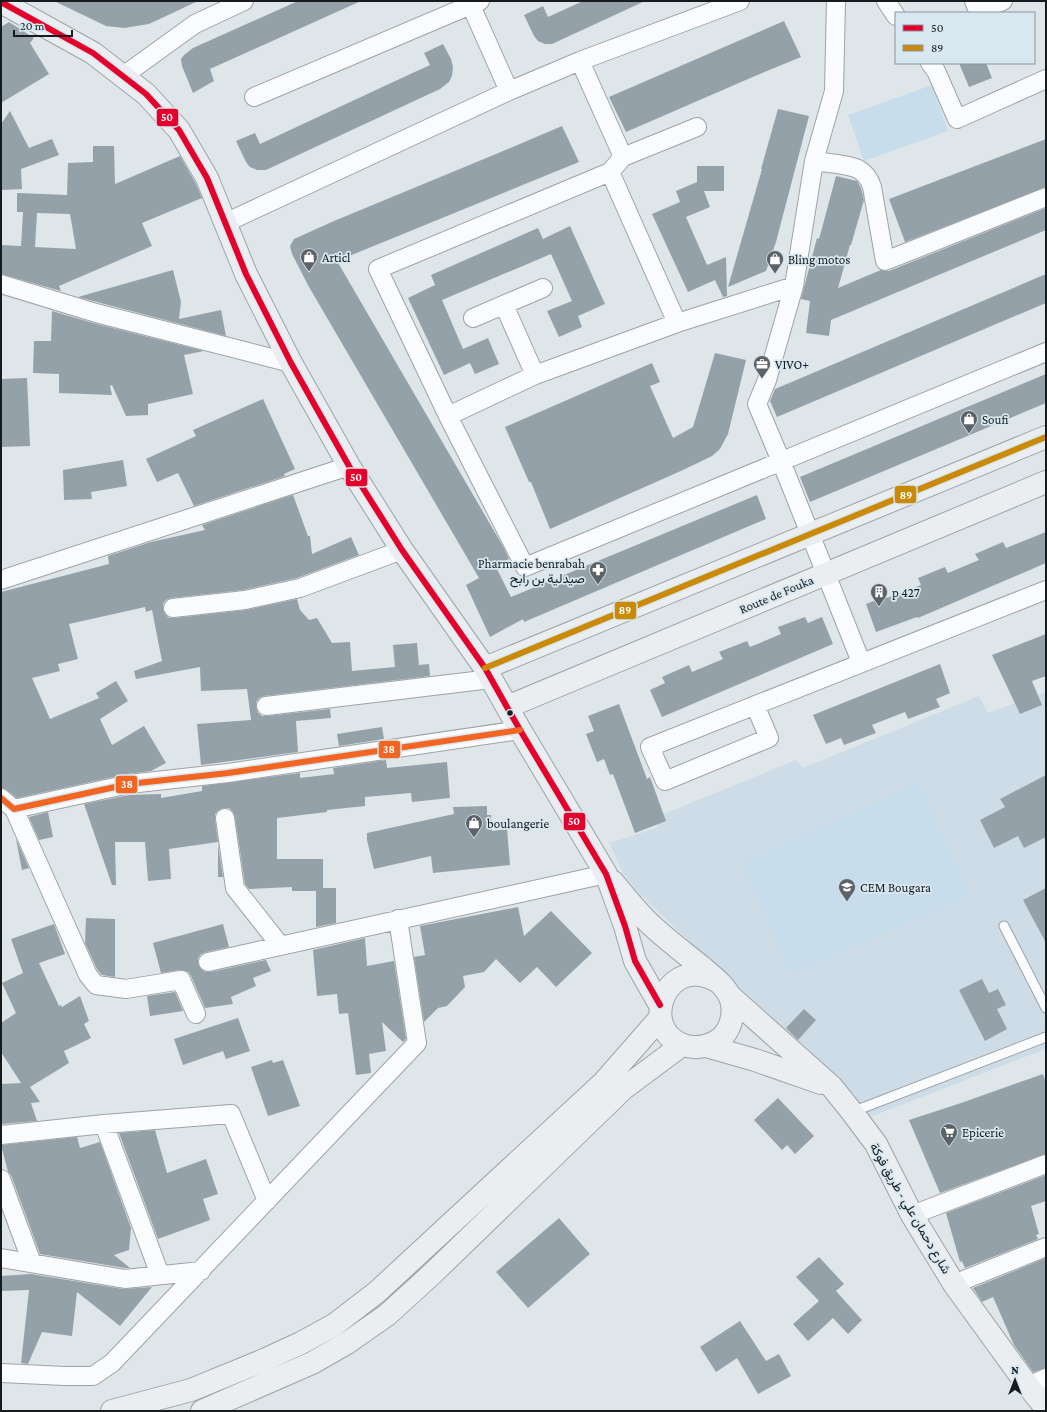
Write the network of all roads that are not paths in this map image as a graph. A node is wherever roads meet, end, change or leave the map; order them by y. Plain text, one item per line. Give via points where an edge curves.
1 (244, 1) edge
2 (740, 1) edge
3 (836, 1) edge
4 (886, 1) edge
5 (974, 1) edge
6 (1003, 1) edge
7 (1, 2) edge
8 (473, 2) edge
9 (895, 14) edge
10 (580, 61) junction
11 (931, 64) edge
12 (123, 76) junction
13 (1046, 79) edge
14 (509, 91) junction
15 (254, 97) dead end
16 (697, 126) dead end
17 (623, 157) junction
18 (814, 161) junction
19 (610, 172) junction
20 (1046, 197) edge
21 (225, 223) junction
22 (1, 284) edge
23 (794, 286) junction
24 (543, 288) dead end
25 (504, 305) junction
26 (473, 318) dead end
27 (677, 323) junction
28 (1046, 352) edge
29 (291, 363) junction
30 (535, 375) junction
31 (448, 416) junction
32 (1046, 437) edge
33 (781, 461) junction
34 (348, 466) junction
35 (1046, 482) edge
36 (810, 535) junction
37 (402, 550) junction
38 (826, 574) junction
39 (1, 580) edge
40 (1046, 590) edge
41 (173, 608) dead end
42 (860, 662) junction
43 (488, 674) junction
44 (754, 705) junction
45 (266, 706) dead end
46 (507, 707) junction
47 (520, 730) junction
48 (8, 804) edge
49 (225, 818) dead end
50 (606, 874) junction
51 (398, 919) junction
52 (1004, 926) dead end
53 (280, 945) junction
54 (208, 962) dead end
55 (724, 989) junction
56 (1046, 1008) edge
57 (660, 1012) junction
58 (196, 1014) dead end
59 (1046, 1037) edge
60 (682, 1044) junction
61 (706, 1046) junction
62 (832, 1087) junction
63 (852, 1112) junction
64 (104, 1124) junction
65 (1, 1134) edge
66 (1046, 1164) edge
67 (1, 1179) edge
68 (267, 1201) junction
69 (912, 1215) junction
70 (1046, 1247) edge
71 (1, 1258) edge
72 (32, 1263) junction
73 (201, 1270) junction
74 (160, 1275) junction
75 (954, 1284) junction
76 (1, 1373) edge
77 (1037, 1382) edge
78 (1046, 1408) edge
79 (112, 1411) edge
80 (202, 1411) edge

1 - 12 street via 195,24
2 - 10 street
3 - 18 street via 834,92
4 - 9 street
5 - 6 street via 978,11
7 - 12 main road, شارع دحمان علي - طريق فوكة via 93,53
8 - 14 street
8 - 15 street
10 - 14 street
10 - 17 street
11 - 13 street via 957,119
12 - 21 main road, شارع دحمان علي - طريق فوكة via 146,94 179,130 207,178
14 - 21 street
16 - 17 street
17 - 19 street
18 - 20 street via 859,170 870,180 885,261
18 - 23 street
19 - 27 street
19 - 31 street via 378,269
21 - 29 main road, شارع دحمان علي - طريق فوكة via 246,274
22 - 29 street via 96,313
23 - 27 street
23 - 33 street via 767,380 757,404
24 - 25 street
25 - 26 street
25 - 30 street
27 - 30 street
28 - 33 street
29 - 34 main road, شارع دحمان علي - طريق فوكة
30 - 31 street
31 - 33 street via 525,567
32 - 36 main road
33 - 36 street
34 - 37 main road, شارع دحمان علي - طريق فوكة
34 - 39 street
35 - 38 main road, Route de Fouka
36 - 38 street
36 - 43 main road
37 - 41 street via 300,588 245,600
37 - 43 main road, شارع دحمان علي - طريق فوكة
38 - 42 street
38 - 46 main road, Route de Fouka
40 - 42 street
42 - 44 street
43 - 45 street
43 - 46 main road, شارع دحمان علي - طريق فوكة
44 - 44 street via 769,738 665,781 650,747
46 - 47 main road, شارع دحمان علي - طريق فوكة
47 - 48 street via 228,774 129,784
47 - 50 main road, شارع دحمان علي - طريق فوكة
48 - 58 street via 88,975 96,985 126,989 181,980
49 - 53 street via 235,888
50 - 51 street
50 - 55 main road, شارع دحمان علي - طريق فوكة via 648,921
50 - 57 main road, شارع دحمان علي - طريق فوكة via 635,961
51 - 53 street
51 - 68 street via 417,1043
52 - 56 lane
53 - 54 street
55 - 57 main road via 708,976 695,974 683,977 664,993
55 - 61 main road via 733,1008 732,1020 718,1041
55 - 62 main road, شارع دحمان علي - طريق فوكة
57 - 60 main road via 665,1029 672,1038
57 - 79 main road via 604,1082 376,1292 334,1325 264,1360 191,1390
59 - 63 lane
60 - 61 main road
60 - 80 main road via 623,1089 387,1315 347,1343 312,1363
61 - 62 main road
62 - 63 main road, شارع دحمان علي - طريق فوكة
63 - 69 main road, شارع دحمان علي - طريق فوكة via 876,1144
64 - 65 street
64 - 68 street via 231,1114
64 - 74 street
66 - 69 street
67 - 72 street
68 - 73 street
69 - 75 main road, شارع دحمان علي - طريق فوكة
70 - 75 street
71 - 72 street
72 - 74 street via 125,1279
73 - 74 street
73 - 76 street via 112,1363 93,1376
75 - 77 main road, شارع دحمان علي - طريق فوكة
77 - 78 main road, شارع دحمان علي - طريق فوكة

